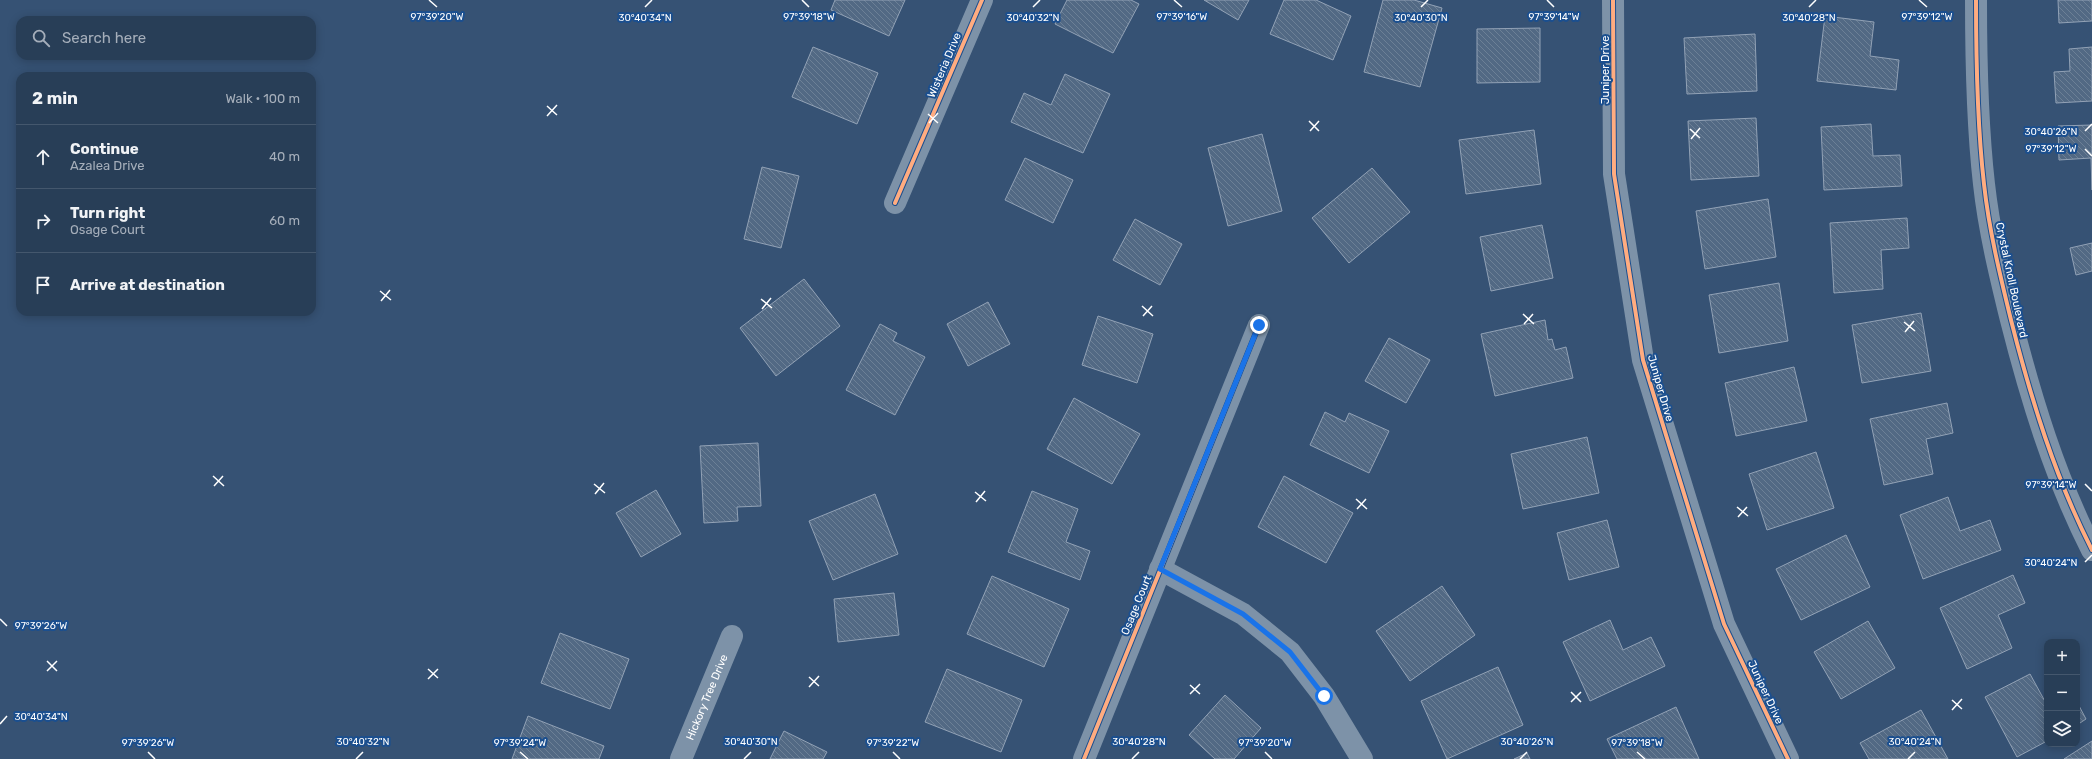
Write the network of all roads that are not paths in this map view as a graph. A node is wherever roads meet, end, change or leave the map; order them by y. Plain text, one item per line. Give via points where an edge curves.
1 (982, 0) edge
2 (1613, 0) edge
3 (1976, 0) edge
4 (896, 203) dead end
5 (1259, 325) dead end
6 (2092, 550) edge
7 (1160, 569) junction
8 (732, 636) dead end
9 (680, 759) edge
10 (1084, 759) edge
11 (1362, 759) edge
12 (1788, 759) edge

1 - 4 street, Wisteria Drive
2 - 12 street, Juniper Drive via 1614,174 1643,360 1724,624
3 - 6 street, Crystal Knoll Boulevard via 1977,103 1984,185 1998,266 2024,374 2051,455
5 - 7 street, Osage Court
7 - 10 street, Osage Court
7 - 11 street via 1243,614 1290,652 1324,696
8 - 9 street, Hickory Tree Drive

